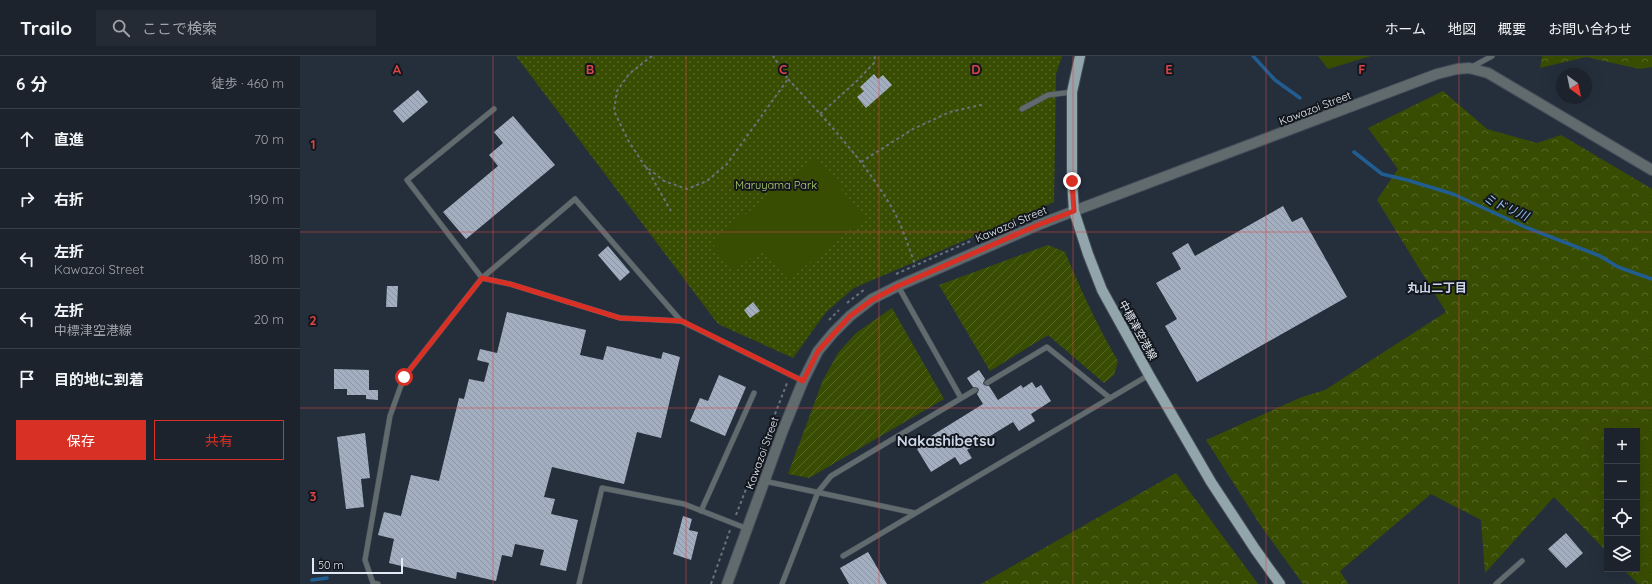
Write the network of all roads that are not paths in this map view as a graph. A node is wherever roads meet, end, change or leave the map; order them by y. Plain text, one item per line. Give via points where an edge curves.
1 (1080, 56) edge
2 (1492, 56) edge
3 (1469, 68) junction
4 (1072, 92) junction
5 (494, 109) dead end
6 (1022, 109) dead end
7 (1652, 170) edge
8 (1074, 211) junction
9 (482, 278) junction
10 (898, 286) junction
11 (682, 321) junction
12 (1149, 375) junction
13 (803, 381) junction
14 (987, 383) dead end
15 (975, 390) dead end
16 (754, 393) dead end
17 (961, 398) junction
18 (1110, 398) junction
19 (764, 481) junction
20 (818, 492) junction
21 (701, 511) junction
22 (915, 513) junction
23 (748, 529) junction
24 (843, 556) dead end
25 (1522, 561) dead end
26 (378, 584) edge
27 (579, 584) edge
28 (727, 584) edge
29 (782, 584) edge
30 (1280, 584) edge
31 (1496, 584) edge

1 - 4 main road, 中標津空港線
2 - 3 lane
3 - 7 street via 1488,73
3 - 8 street, Kawazoi Street via 1436,74
4 - 6 lane via 1048,95
4 - 8 main road, 中標津空港線
5 - 9 lane via 407,180
8 - 10 street, Kawazoi Street
8 - 12 main road, 中標津空港線 via 1102,290
9 - 11 lane via 510,284 620,318
9 - 11 lane via 574,199
9 - 26 lane via 404,377 390,416 365,560 373,583
10 - 13 street, Kawazoi Street via 850,316 818,351
10 - 17 lane
11 - 13 lane
12 - 18 lane
12 - 30 main road, 中標津空港線 via 1211,482
13 - 19 street, Kawazoi Street
14 - 18 lane via 1047,347
15 - 17 lane
16 - 21 lane
17 - 20 lane via 831,476
18 - 22 lane
19 - 20 lane
19 - 23 street, Kawazoi Street
20 - 22 lane
20 - 29 lane
21 - 23 lane
21 - 27 lane via 684,504 602,488
22 - 24 lane
23 - 28 street, Kawazoi Street
25 - 31 lane

